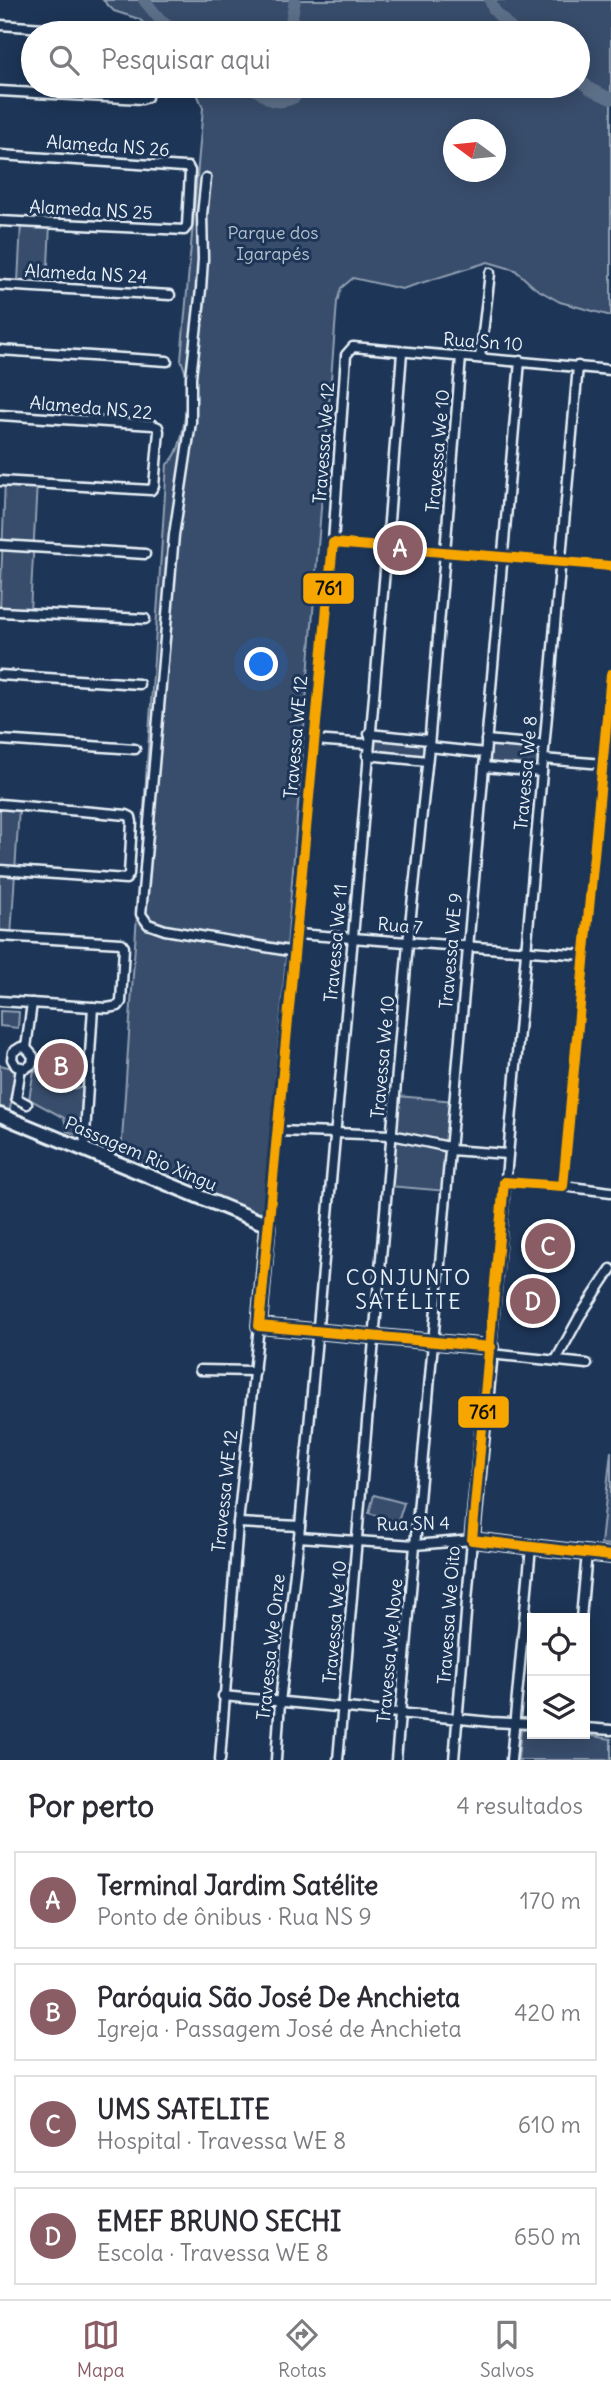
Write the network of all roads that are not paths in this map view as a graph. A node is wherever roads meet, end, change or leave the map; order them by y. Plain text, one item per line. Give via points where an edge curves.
1 (0, 25) edge
2 (21, 26) edge
3 (0, 91) edge
4 (21, 92) edge
5 (124, 98) edge
6 (146, 98) edge
7 (0, 155) edge
8 (206, 178) dead end
9 (0, 221) edge
10 (180, 231) joint
11 (490, 273) dead end
12 (0, 285) edge
13 (170, 295) dead end
14 (353, 347) joint
15 (0, 350) edge
16 (402, 352) junction
17 (461, 357) junction
18 (480, 358) junction
19 (167, 361) dead end
20 (520, 361) junction
21 (578, 366) junction
22 (611, 370) edge
23 (0, 415) edge
24 (0, 481) edge
25 (333, 543) junction
26 (0, 545) edge
27 (387, 547) junction
28 (445, 553) junction
29 (145, 554) dead end
30 (502, 557) junction
31 (561, 562) junction
32 (611, 566) edge
33 (0, 612) edge
34 (145, 619) dead end
35 (611, 674) edge
36 (0, 675) edge
37 (139, 684) dead end
38 (369, 734) junction
39 (0, 740) edge
40 (314, 740) junction
41 (486, 740) junction
42 (368, 744) junction
43 (429, 744) junction
44 (544, 745) junction
45 (135, 749) dead end
46 (485, 752) junction
47 (368, 755) junction
48 (543, 759) junction
49 (427, 761) junction
50 (603, 764) junction
51 (484, 767) junction
52 (542, 772) junction
53 (0, 804) edge
54 (0, 870) edge
55 (297, 934) junction
56 (0, 936) edge
57 (353, 937) junction
58 (408, 943) junction
59 (467, 947) junction
60 (295, 952) junction
61 (527, 952) junction
62 (585, 955) junction
63 (0, 1001) edge
64 (32, 1003) junction
65 (93, 1007) junction
66 (26, 1048) junction
67 (21, 1068) junction
68 (27, 1104) dead end
69 (0, 1115) edge
70 (278, 1131) junction
71 (334, 1135) junction
72 (392, 1135) junction
73 (450, 1149) junction
74 (84, 1150) junction
75 (507, 1154) junction
76 (504, 1182) junction
77 (563, 1186) junction
78 (611, 1192) edge
79 (268, 1225) junction
80 (611, 1269) edge
81 (260, 1326) junction
82 (317, 1332) junction
83 (375, 1337) junction
84 (432, 1342) junction
85 (490, 1350) junction
86 (556, 1360) junction
87 (587, 1364) dead end
88 (200, 1370) dead end
89 (255, 1371) junction
90 (238, 1523) junction
91 (300, 1526) junction
92 (299, 1537) junction
93 (472, 1540) junction
94 (358, 1542) junction
95 (415, 1545) junction
96 (531, 1547) junction
97 (587, 1553) junction
98 (611, 1556) edge
99 (581, 1613) edge
100 (223, 1696) junction
101 (280, 1702) junction
102 (343, 1707) junction
103 (399, 1713) junction
104 (458, 1718) junction
105 (514, 1723) junction
106 (527, 1724) edge
107 (590, 1728) edge
108 (611, 1730) edge
109 (220, 1760) edge
110 (276, 1760) edge
111 (338, 1760) edge
112 (396, 1760) edge
113 (454, 1760) edge
114 (511, 1760) edge

1 - 2 street
3 - 4 street
5 - 6 street
7 - 10 street, Alameda NS 26 via 188,167 187,226
8 - 60 street via 191,422 174,535 141,914 148,924 165,930
9 - 10 street, Alameda NS 25
11 - 18 street
12 - 13 street, Alameda NS 24
14 - 16 street, Rua Sn 10
14 - 25 street, Travessa We 12 via 346,360
15 - 19 street
16 - 17 street, Rua Sn 10
16 - 27 street, Travessa We 11
17 - 18 street, Rua Sn 10
17 - 28 street, Travessa We 10
18 - 20 street, Rua Sn 10
20 - 21 street, Rua Sn 10
20 - 30 street, Travessa WE 9
21 - 22 street, Rua Sn 10
21 - 31 street, Travessa We 8
23 - 24 street, Alameda NS 22 via 156,425 159,430 151,490
25 - 27 street
25 - 40 street, Travessa WE 12
26 - 29 street
27 - 28 street
27 - 38 street, Travessa We 11
28 - 30 street
28 - 43 street, Travessa We 10
30 - 31 street
30 - 41 street, Travessa WE 9
31 - 32 street
31 - 44 street, Travessa We 8
33 - 34 street
35 - 50 street
36 - 37 street
38 - 42 street, Travessa We 11
38 - 43 street
39 - 45 street
40 - 42 street
40 - 55 street, Travessa WE 12
41 - 44 street
41 - 46 street, Travessa WE 9
42 - 47 street, Travessa We 11
43 - 46 street
43 - 49 street, Travessa We 10
44 - 48 street, Travessa We 8
46 - 51 street, Travessa WE 9
47 - 49 street
47 - 57 street, Travessa We 11
48 - 50 street
48 - 52 street, Travessa We 8
49 - 58 street, Travessa We 10
50 - 62 street
51 - 52 street
51 - 59 street, Travessa WE 9
52 - 61 street, Travessa We 8
53 - 54 street via 131,817 126,879
55 - 57 street, Rua 7
55 - 60 street
56 - 65 street via 123,944 120,1004
57 - 58 street, Rua 7
57 - 71 street, Travessa We 11
58 - 59 street, Rua 7
58 - 72 street, Travessa We 10
59 - 61 street, Rua 7
59 - 73 street, Travessa WE 9
60 - 70 street
61 - 62 street, Rua 7
61 - 75 street, Travessa We 8
62 - 77 street
63 - 64 street
64 - 65 street
64 - 66 street
65 - 74 street
66 - 67 street via 36,1061
66 - 67 street via 13,1052 12,1059
67 - 68 street via 16,1098
69 - 74 main road, Passagem Rio Xingu
70 - 71 street
70 - 79 street
71 - 72 street
71 - 82 street, Travessa We 11
72 - 73 street
72 - 83 street, Travessa We 10
73 - 75 street
73 - 84 street, Travessa WE 9
74 - 79 main road, Passagem Rio Xingu
75 - 76 street, Travessa We 8
76 - 77 street
76 - 85 street
77 - 78 street
79 - 81 main road, Travessa WE 12
80 - 86 street
81 - 82 main road
81 - 89 street, Travessa WE 12
82 - 83 main road
82 - 91 street, Travessa We 11
83 - 84 main road
83 - 94 street, Travessa We 10
84 - 85 main road
84 - 95 street, Travessa WE 9
85 - 86 street
85 - 93 main road, Travessa We Oito
86 - 87 street
88 - 89 street
89 - 90 street, Travessa WE 12
90 - 91 street
90 - 100 street, Travessa WE 12
91 - 92 street, Travessa We 11
92 - 94 street, Rua SN 4
92 - 101 street, Travessa We Onze
93 - 95 street, Rua SN 4
93 - 96 main road, Rua SN 4
93 - 104 street, Travessa We Oito
94 - 95 street, Rua SN 4
94 - 102 street, Travessa We 10
95 - 103 street, Travessa We Nove
96 - 97 main road, Rua SN 4
96 - 105 street
97 - 98 main road, Rua SN 4
97 - 99 street
100 - 101 street
100 - 109 street, Travessa WE 12
101 - 102 street
101 - 110 street, Travessa We Onze
102 - 103 street
102 - 111 street, Travessa We 10
103 - 104 street
103 - 112 street, Travessa We Nove
104 - 105 street
104 - 113 street, Travessa We Oito
105 - 106 street
105 - 114 street
107 - 108 street

